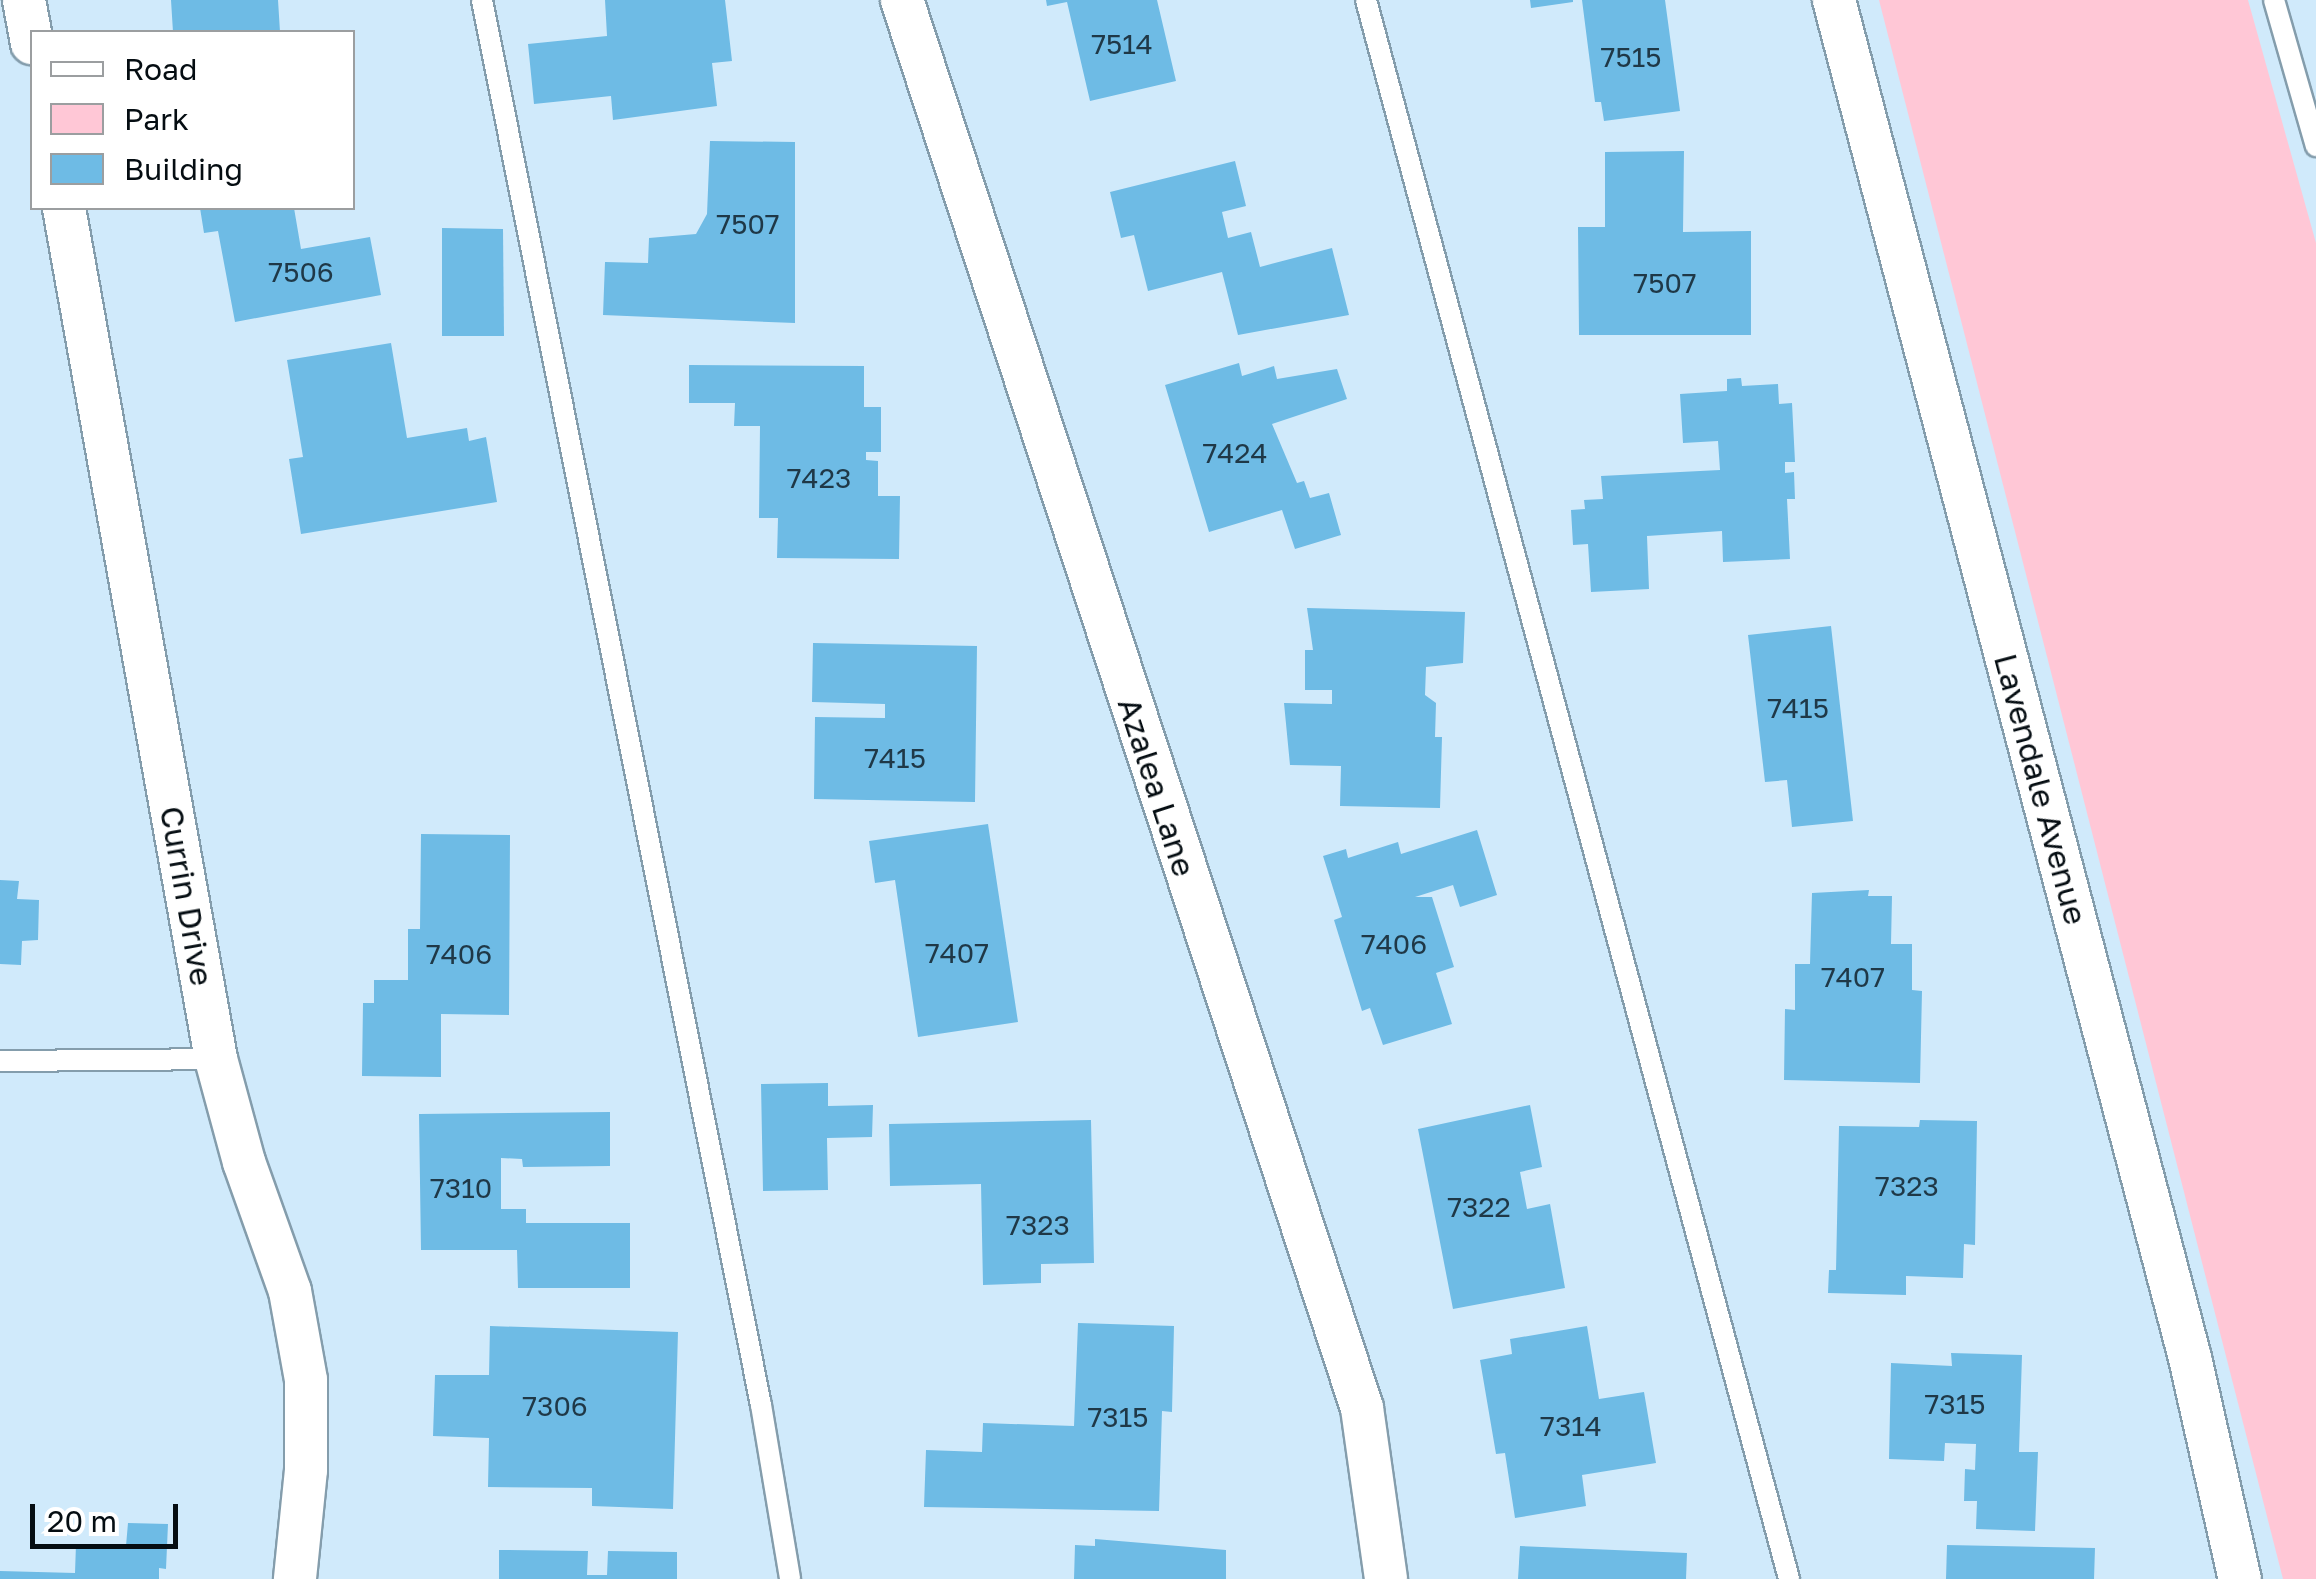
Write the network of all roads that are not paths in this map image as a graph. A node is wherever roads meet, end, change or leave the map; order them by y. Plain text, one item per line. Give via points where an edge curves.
1 (24, 0) edge
2 (482, 0) edge
3 (902, 0) edge
4 (1366, 0) edge
5 (1834, 0) edge
6 (2274, 0) edge
7 (30, 33) edge
8 (2316, 146) edge
9 (64, 210) edge
10 (216, 1058) junction
11 (0, 1062) edge
12 (295, 1579) edge
13 (790, 1579) edge
14 (1386, 1579) edge
15 (1789, 1579) edge
16 (2240, 1579) edge

1 - 7 street
2 - 13 lane via 762,1405
3 - 14 street, Azalea Lane via 1362,1408
4 - 15 lane
5 - 16 street, Lavendale Avenue via 2190,1358
6 - 8 lane
9 - 10 street, Currin Drive
10 - 11 lane
10 - 12 street, Currin Drive via 290,1291 306,1380

